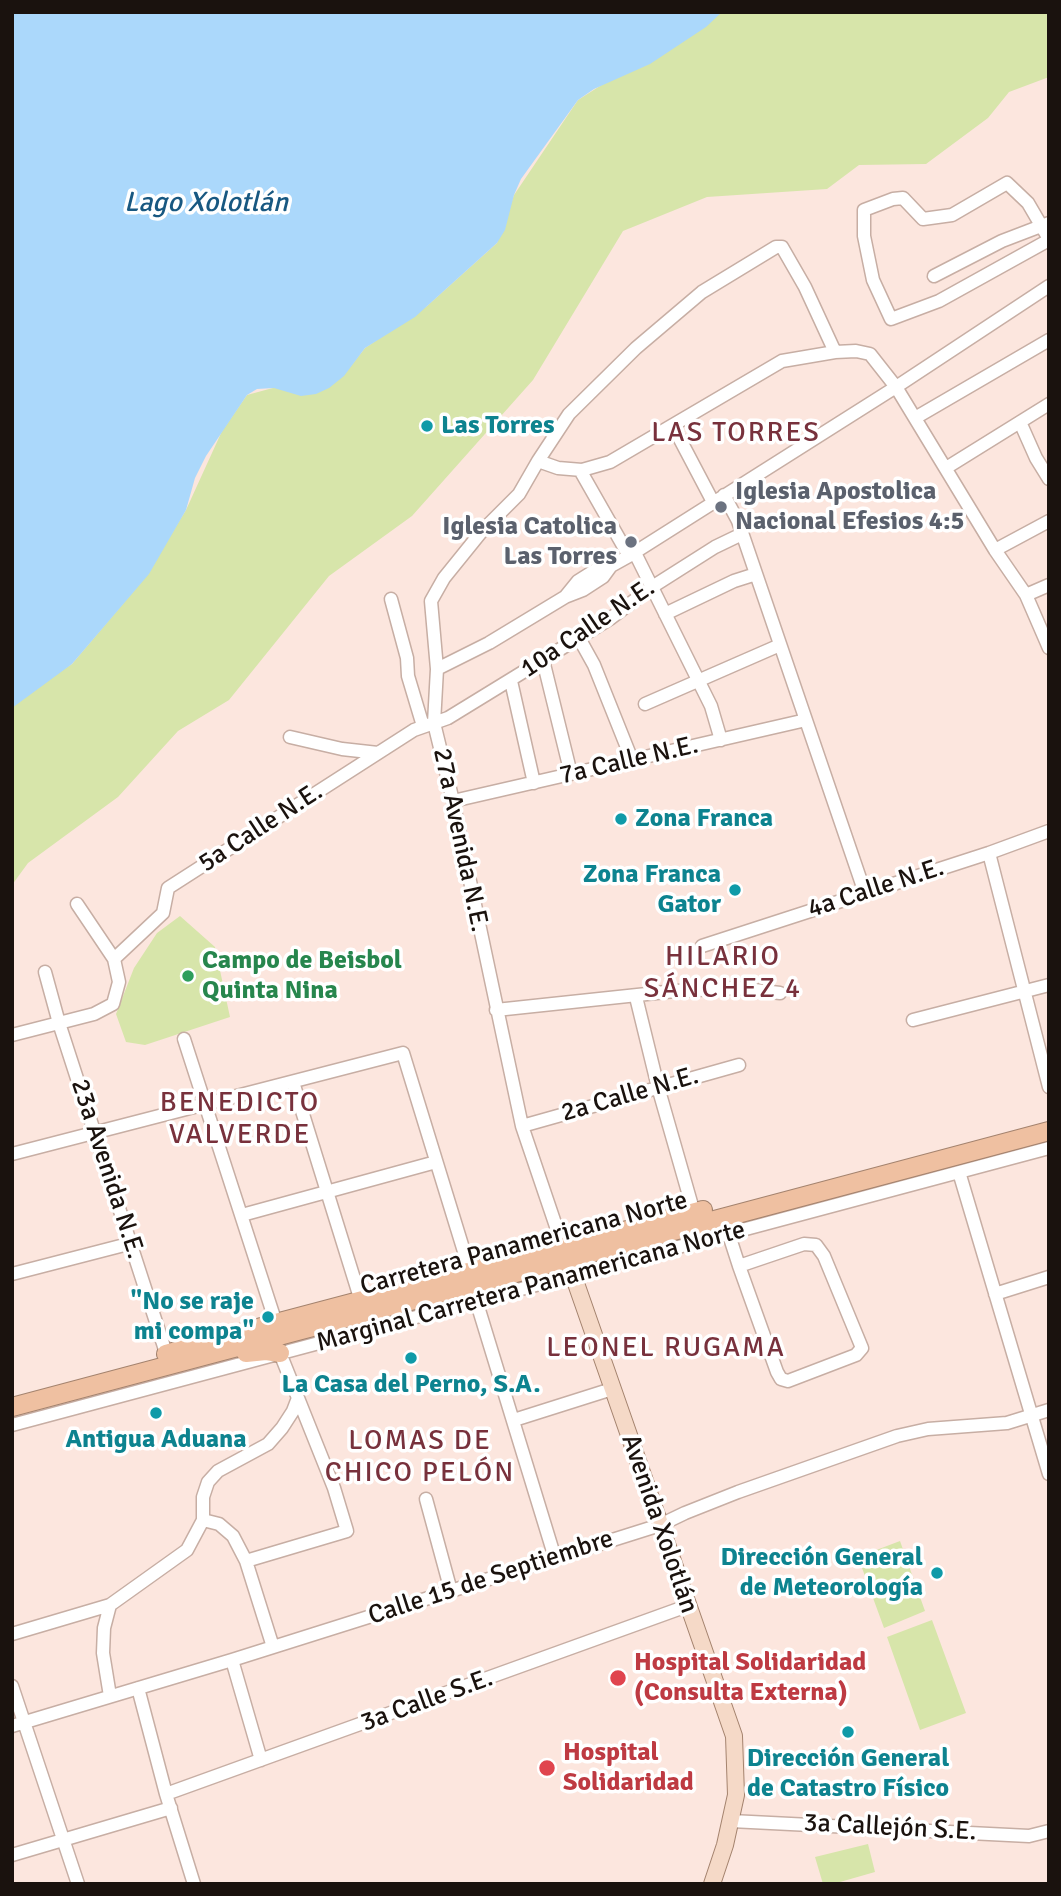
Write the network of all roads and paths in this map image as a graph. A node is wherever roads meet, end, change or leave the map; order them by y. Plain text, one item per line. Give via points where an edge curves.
1 (1045, 224) edge
2 (1049, 239) edge
3 (934, 276) dead end
4 (1049, 286) edge
5 (1049, 340) edge
6 (835, 352) junction
7 (896, 387) junction
8 (1049, 404) edge
9 (915, 418) junction
10 (1020, 422) junction
11 (673, 426) junction
12 (538, 461) junction
13 (946, 468) junction
14 (580, 470) junction
15 (1049, 479) edge
16 (718, 499) junction
17 (1049, 521) edge
18 (742, 534) junction
19 (995, 550) junction
20 (632, 554) junction
21 (756, 573) junction
22 (1049, 585) edge
23 (652, 587) junction
24 (1026, 595) junction
25 (391, 599) dead end
26 (665, 614) junction
27 (579, 638) junction
28 (780, 645) junction
29 (1049, 648) edge
30 (543, 660) junction
31 (437, 669) junction
32 (698, 679) junction
33 (511, 681) junction
34 (645, 704) dead end
35 (806, 720) junction
36 (428, 724) junction
37 (290, 737) dead end
38 (721, 740) junction
39 (378, 753) junction
40 (632, 760) junction
41 (571, 774) junction
42 (534, 783) junction
43 (453, 801) junction
44 (1049, 831) edge
45 (989, 853) junction
46 (865, 892) junction
47 (77, 904) dead end
48 (702, 946) dead end
49 (114, 959) junction
50 (45, 972) dead end
51 (1049, 985) edge
52 (1023, 992) junction
53 (780, 993) dead end
54 (636, 996) junction
55 (496, 1010) junction
56 (913, 1020) dead end
57 (59, 1023) junction
58 (12, 1035) edge
59 (184, 1039) dead end
60 (739, 1065) dead end
61 (293, 1082) junction
62 (658, 1087) junction
63 (1049, 1087) edge
64 (206, 1104) junction
65 (1049, 1119) edge
66 (522, 1126) junction
67 (95, 1131) junction
68 (1049, 1131) edge
69 (1049, 1148) edge
70 (12, 1154) edge
71 (436, 1162) junction
72 (965, 1171) junction
73 (326, 1192) junction
74 (694, 1213) junction
75 (242, 1215) junction
76 (729, 1235) junction
77 (132, 1243) junction
78 (568, 1260) junction
79 (739, 1266) junction
80 (470, 1271) junction
81 (12, 1275) edge
82 (1049, 1277) edge
83 (995, 1294) junction
84 (476, 1300) junction
85 (361, 1301) junction
86 (276, 1323) junction
87 (280, 1353) junction
88 (169, 1360) junction
89 (612, 1389) junction
90 (12, 1394) edge
91 (298, 1398) junction
92 (12, 1407) edge
93 (1049, 1410) edge
94 (1031, 1415) junction
95 (514, 1420) junction
96 (12, 1425) edge
97 (1049, 1474) edge
98 (426, 1499) dead end
99 (203, 1520) junction
100 (660, 1525) junction
101 (555, 1558) junction
102 (246, 1561) junction
103 (451, 1591) junction
104 (110, 1605) junction
105 (687, 1606) junction
106 (12, 1634) edge
107 (274, 1647) junction
108 (232, 1660) junction
109 (12, 1686) edge
110 (138, 1688) junction
111 (110, 1696) junction
112 (18, 1724) edge
113 (261, 1760) junction
114 (166, 1794) junction
115 (171, 1808) junction
116 (732, 1821) junction
117 (1049, 1831) edge
118 (63, 1839) junction
119 (12, 1855) edge
120 (78, 1884) edge
121 (194, 1884) edge
122 (712, 1884) edge

1 - 2 street
1 - 2 street via 1007,183 952,215 923,219 903,198 864,210 873,280 891,319 939,301
1 - 3 street
4 - 7 street
5 - 9 street
6 - 7 street via 870,354
6 - 11 street via 782,361
6 - 12 street, 27a Avenida N.E. via 806,287 782,247 776,247 702,292 636,348 569,414
7 - 9 street
7 - 16 street
8 - 10 street
9 - 13 street
10 - 13 street
10 - 15 street
11 - 14 street via 610,462
11 - 16 street
12 - 14 street
12 - 31 street, 27a Avenida N.E. via 519,494 481,531 431,601
13 - 19 street
14 - 20 street
16 - 18 street
16 - 20 street
17 - 19 street
18 - 21 street
18 - 23 street, 10a Calle N.E.
19 - 24 street
20 - 23 street
20 - 31 street via 583,590
21 - 26 street
21 - 28 street
22 - 24 street
23 - 26 street
23 - 27 street, 10a Calle N.E.
24 - 29 street
25 - 36 street via 408,676
26 - 32 street
27 - 30 street, 10a Calle N.E.
27 - 40 street
28 - 32 street
28 - 35 street
30 - 33 street, 10a Calle N.E.
30 - 41 street
31 - 36 street, 27a Avenida N.E.
32 - 34 street
32 - 38 street
33 - 36 street, 10a Calle N.E. via 449,718
33 - 42 street
35 - 38 street, 7a Calle N.E.
35 - 46 street
36 - 39 street, 5a Calle N.E.
36 - 43 street, 27a Avenida N.E.
37 - 39 street
38 - 40 street, 7a Calle N.E.
39 - 49 street, 5a Calle N.E. via 168,888 163,913
40 - 41 street, 7a Calle N.E.
41 - 42 street, 7a Calle N.E.
42 - 43 street, 7a Calle N.E.
43 - 55 street, 27a Avenida N.E.
44 - 45 street, 4a Calle N.E.
45 - 46 street, 4a Calle N.E.
45 - 52 street
46 - 48 street, 4a Calle N.E.
47 - 49 street
49 - 57 street via 119,982 113,1004
50 - 57 street, 23a Avenida N.E.
51 - 52 street
52 - 56 street
52 - 63 street
53 - 54 street via 737,988
54 - 55 street
54 - 62 street
55 - 66 street, 27a Avenida N.E.
57 - 58 street
57 - 67 street, 23a Avenida N.E.
59 - 64 street
60 - 62 street, 2a Calle N.E.
61 - 64 street
61 - 71 street via 403,1053
61 - 73 street
62 - 66 street, 2a Calle N.E.
62 - 74 street
64 - 67 street
64 - 75 street
65 - 74 highway, Carretera Panamericana Norte
66 - 78 street, 27a Avenida N.E.
67 - 70 street
67 - 77 street, 23a Avenida N.E.
68 - 78 highway, Carretera Panamericana Norte
69 - 72 street, Marginal Carretera Panamericana Norte
71 - 73 street
71 - 80 street
72 - 76 street, Marginal Carretera Panamericana Norte
72 - 83 street
73 - 75 street
73 - 85 street
74 - 78 highway, Carretera Panamericana Norte
75 - 86 street
76 - 78 street, Marginal Carretera Panamericana Norte
76 - 79 street
77 - 81 street
77 - 88 street, 23a Avenida N.E.
78 - 80 highway, Carretera Panamericana Norte
78 - 84 street, Marginal Carretera Panamericana Norte
78 - 88 highway, Carretera Panamericana Norte
78 - 89 main road, Avenida Xolotlán
79 - 79 street via 781,1380 862,1349 816,1245 804,1244
80 - 85 highway, Carretera Panamericana Norte
82 - 83 street
83 - 94 street
84 - 87 street, Marginal Carretera Panamericana Norte
84 - 95 street
85 - 86 highway, Carretera Panamericana Norte
86 - 88 highway, Carretera Panamericana Norte
87 - 88 highway via 243,1353 192,1366
87 - 91 street
87 - 96 street, Marginal Carretera Panamericana Norte
88 - 90 highway, Carretera Panamericana Norte
88 - 92 highway, Carretera Panamericana Norte
89 - 95 street
89 - 100 main road, Avenida Xolotlán
91 - 99 street via 268,1444 218,1471 208,1482
91 - 102 street via 347,1531
93 - 94 street, Calle 15 de Septiembre
94 - 97 street
94 - 100 street, Calle 15 de Septiembre via 1007,1423 897,1436 727,1496
95 - 101 street
98 - 103 street
99 - 102 street via 219,1524 233,1535
99 - 104 street via 187,1550
100 - 101 street, Calle 15 de Septiembre
100 - 105 main road, Avenida Xolotlán
101 - 103 street, Calle 15 de Septiembre
102 - 107 street
103 - 107 street, Calle 15 de Septiembre
104 - 106 street
104 - 111 street via 103,1653
105 - 113 street, 3a Calle S.E.
105 - 116 main road, Avenida Xolotlán via 734,1736
107 - 108 street, Calle 15 de Septiembre
108 - 110 street, Calle 15 de Septiembre
108 - 113 street
109 - 112 street
110 - 111 street, Calle 15 de Septiembre
110 - 114 street
111 - 112 street, Calle 15 de Septiembre
112 - 118 street
113 - 114 street, 3a Calle S.E.
114 - 115 street
115 - 118 street
115 - 121 street
116 - 117 street, 3a Callejón S.E. via 1029,1836
116 - 122 main road, Avenida Xolotlán
118 - 119 street
118 - 120 street

